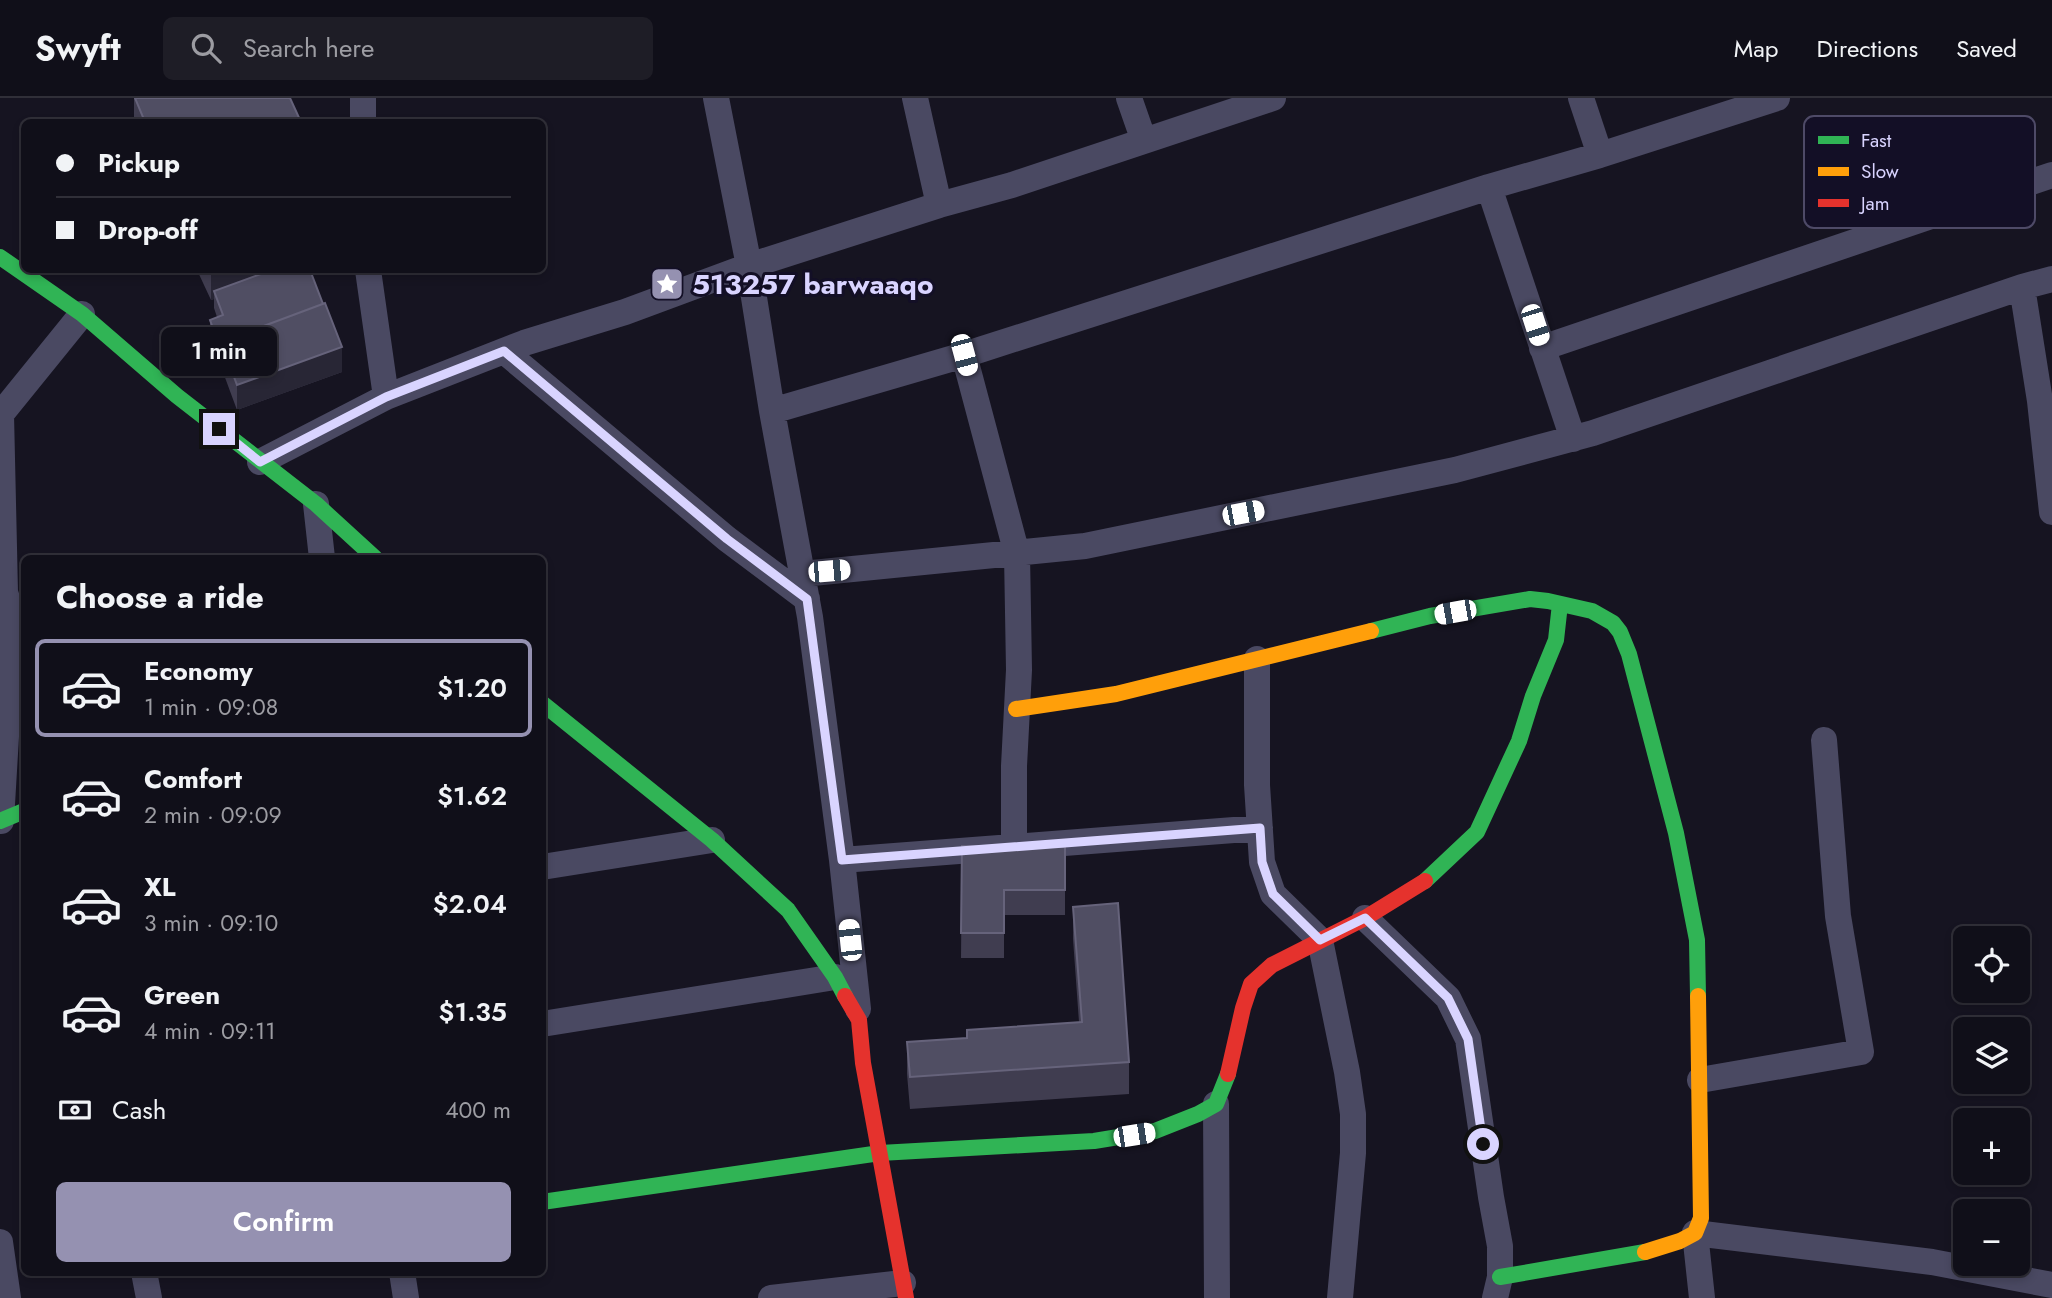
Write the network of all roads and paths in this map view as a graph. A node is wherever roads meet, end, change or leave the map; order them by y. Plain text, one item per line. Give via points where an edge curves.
1 (363, 98) edge
2 (716, 98) edge
3 (915, 98) edge
4 (1129, 98) edge
5 (1273, 98) edge
6 (1581, 98) edge
7 (1777, 98) edge
8 (363, 119) edge
9 (1144, 141) junction
10 (1600, 155) junction
11 (2052, 175) edge
12 (2035, 181) edge
13 (1489, 187) junction
14 (939, 205) junction
15 (1896, 228) edge
16 (0, 257) edge
17 (749, 266) junction
18 (21, 272) edge
19 (23, 273) edge
20 (368, 273) edge
21 (2052, 279) edge
22 (2022, 287) junction
23 (82, 314) junction
24 (1542, 348) junction
25 (504, 351) junction
26 (964, 355) junction
27 (386, 397) junction
28 (772, 411) junction
29 (1573, 439) junction
30 (260, 462) junction
31 (316, 504) junction
32 (2052, 512) edge
33 (1017, 554) junction
34 (321, 555) edge
35 (372, 555) edge
36 (804, 587) junction
37 (1560, 604) junction
38 (19, 617) edge
39 (1257, 659) junction
40 (546, 706) edge
41 (1016, 709) junction
42 (1824, 740) dead end
43 (9, 818) edge
44 (1260, 828) junction
45 (712, 839) junction
46 (1014, 847) junction
47 (842, 860) junction
48 (546, 866) edge
49 (1365, 918) junction
50 (1320, 940) junction
51 (835, 977) junction
52 (859, 1020) junction
53 (546, 1023) edge
54 (1700, 1080) junction
55 (1216, 1104) junction
56 (880, 1153) junction
57 (546, 1201) edge
58 (1695, 1233) junction
59 (0, 1242) edge
60 (145, 1276) edge
61 (403, 1276) edge
62 (2052, 1285) edge
63 (1497, 1288) edge
64 (905, 1290) edge
65 (8, 1298) edge
66 (149, 1298) edge
67 (406, 1298) edge
68 (771, 1298) edge
69 (1217, 1298) edge
70 (1340, 1298) edge
71 (1702, 1298) edge

1 - 8 street
2 - 17 street
3 - 14 street
4 - 9 street
5 - 9 street
6 - 10 street
7 - 10 street
9 - 14 street
10 - 13 street
11 - 12 street
13 - 24 street
13 - 26 street
14 - 17 street
15 - 24 street
16 - 18 street
17 - 25 street
17 - 28 street
19 - 23 street
20 - 27 street
21 - 22 street
22 - 29 street
22 - 32 street
23 - 30 street
23 - 38 street via 1,414 5,592
24 - 29 street
25 - 27 street
25 - 36 street via 727,539
26 - 28 street
26 - 33 street
27 - 30 street
28 - 36 street
29 - 33 street via 1455,470 1085,545
30 - 31 street
31 - 34 street
31 - 35 street
33 - 36 street
33 - 41 street
36 - 47 street
37 - 39 street via 1530,599 1430,616
37 - 49 street via 1556,640 1519,741 1477,832 1424,881
37 - 54 street via 1592,611 1612,623 1629,654 1676,833 1697,940
38 - 43 street
39 - 41 street via 1116,694
39 - 44 street
40 - 45 street
41 - 46 street
42 - 54 street via 1838,916 1861,1052
44 - 46 street
44 - 50 street via 1262,862 1273,894
45 - 48 street
45 - 51 street via 788,910
46 - 47 street
47 - 52 street
49 - 50 street
49 - 63 street via 1448,998 1468,1039 1500,1246
50 - 55 street via 1272,965 1251,984
50 - 70 street via 1353,1114
51 - 52 street
51 - 53 street
52 - 56 street
54 - 58 street via 1701,1218
55 - 56 street via 1154,1131 1118,1137
55 - 69 street
56 - 57 street
56 - 64 street
58 - 62 street via 1931,1262
58 - 63 street via 1636,1255
58 - 71 street
59 - 65 street
60 - 66 street
61 - 67 street
64 - 68 street

